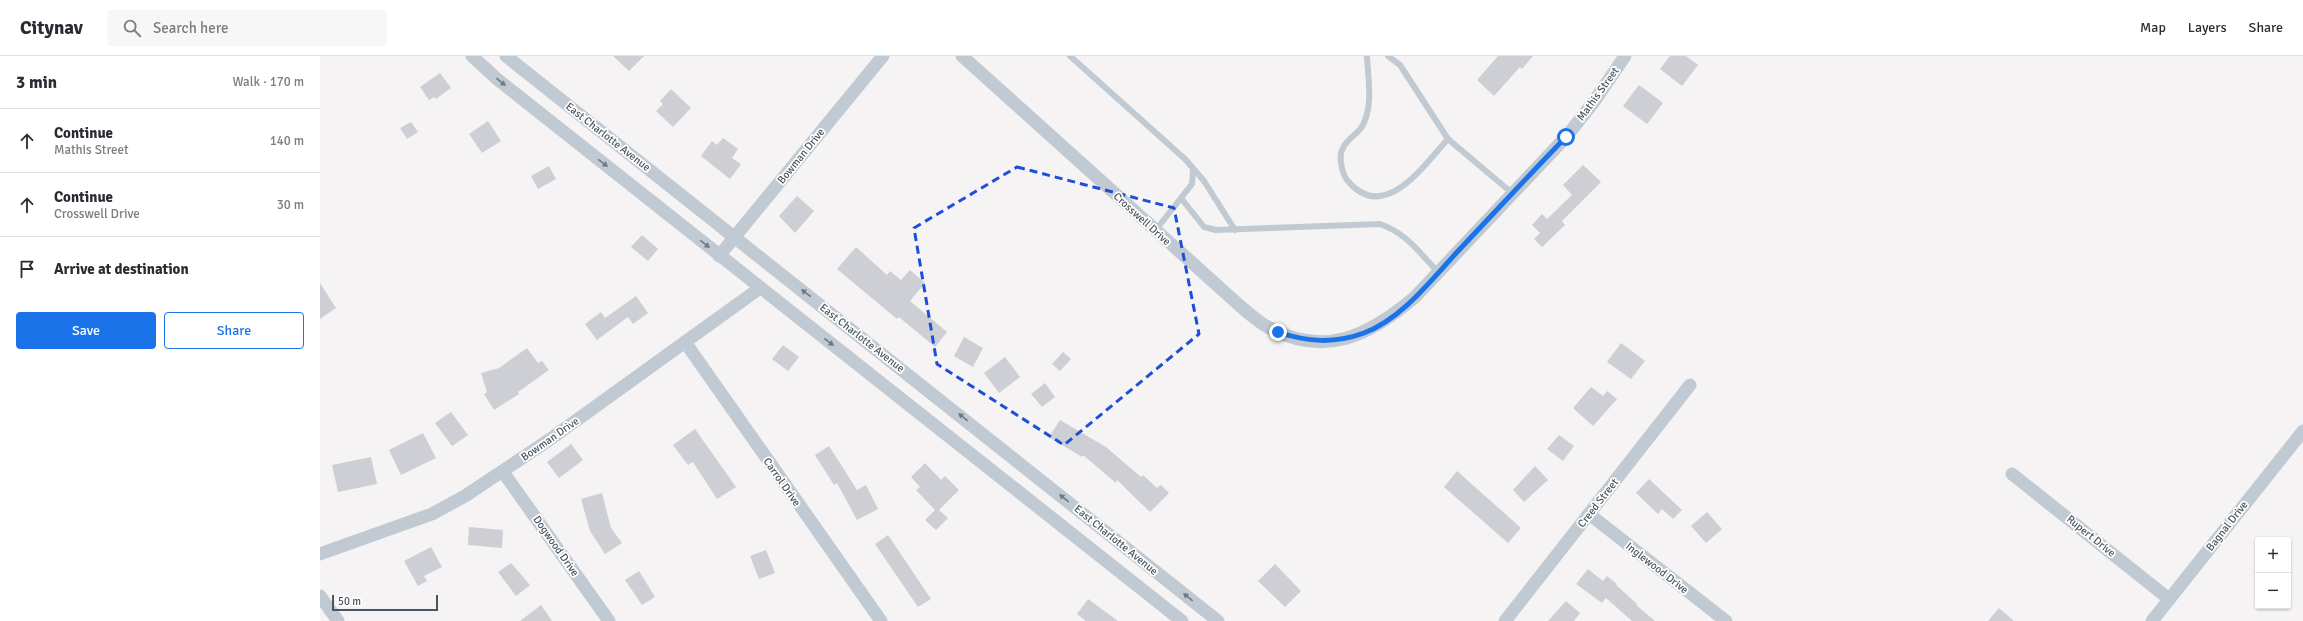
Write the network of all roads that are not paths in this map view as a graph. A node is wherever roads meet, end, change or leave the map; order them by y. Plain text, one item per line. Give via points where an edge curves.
1 (472, 56) edge
2 (506, 56) edge
3 (883, 56) edge
4 (962, 56) edge
5 (1070, 56) edge
6 (1368, 56) edge
7 (1388, 56) edge
8 (1625, 56) edge
9 (1448, 139) junction
10 (1193, 170) junction
11 (1512, 193) junction
12 (1181, 198) junction
13 (1155, 230) junction
14 (1235, 230) junction
15 (735, 237) junction
16 (719, 256) junction
17 (1438, 272) junction
18 (760, 288) junction
19 (1343, 339) joint
20 (685, 342) junction
21 (1690, 385) dead end
22 (2303, 431) edge
23 (503, 472) junction
24 (2012, 474) dead end
25 (1589, 514) junction
26 (320, 554) edge
27 (320, 596) edge
28 (2169, 599) junction
29 (338, 621) edge
30 (609, 621) edge
31 (881, 621) edge
32 (1182, 621) edge
33 (1218, 621) edge
34 (1505, 621) edge
35 (1726, 621) edge
36 (2152, 621) edge

1 -> 16 street, East Charlotte Avenue via 497,79
2 - 15 street, East Charlotte Avenue
3 - 15 street, Bowman Drive
4 - 13 street, Crosswell Drive
5 - 10 lane via 1185,159
6 - 9 lane via 1367,114 1362,127 1342,148 1341,166 1346,178 1371,198 1386,196 1409,181
7 - 9 lane via 1400,65
8 - 11 street, Mathis Street via 1566,137
9 - 11 lane
10 - 12 lane via 1192,184
10 - 14 lane via 1204,181
11 - 17 street, Mathis Street
12 - 13 lane
12 - 14 lane via 1204,227
13 - 19 street, Crosswell Drive via 1264,325 1297,339
14 - 17 lane via 1380,224 1395,229 1404,236
15 - 16 street, Bowman Drive
33 -> 15 street, East Charlotte Avenue
16 - 18 street, East Charlotte Avenue
17 - 19 street, Mathis Street via 1395,314 1365,333
18 - 20 street, Bowman Drive
18 -> 32 street, East Charlotte Avenue
20 - 23 street, Bowman Drive
20 - 31 street, Carrol Drive
21 - 25 street, Creed Street
22 - 28 street, Bagnal Drive
23 - 26 street, Bowman Drive via 432,514
23 - 30 street, Dogwood Drive
24 - 28 street, Rupert Drive
25 - 34 street, Creed Street
25 - 35 street, Inglewood Drive
27 - 29 street
28 - 36 street, Bagnal Drive

